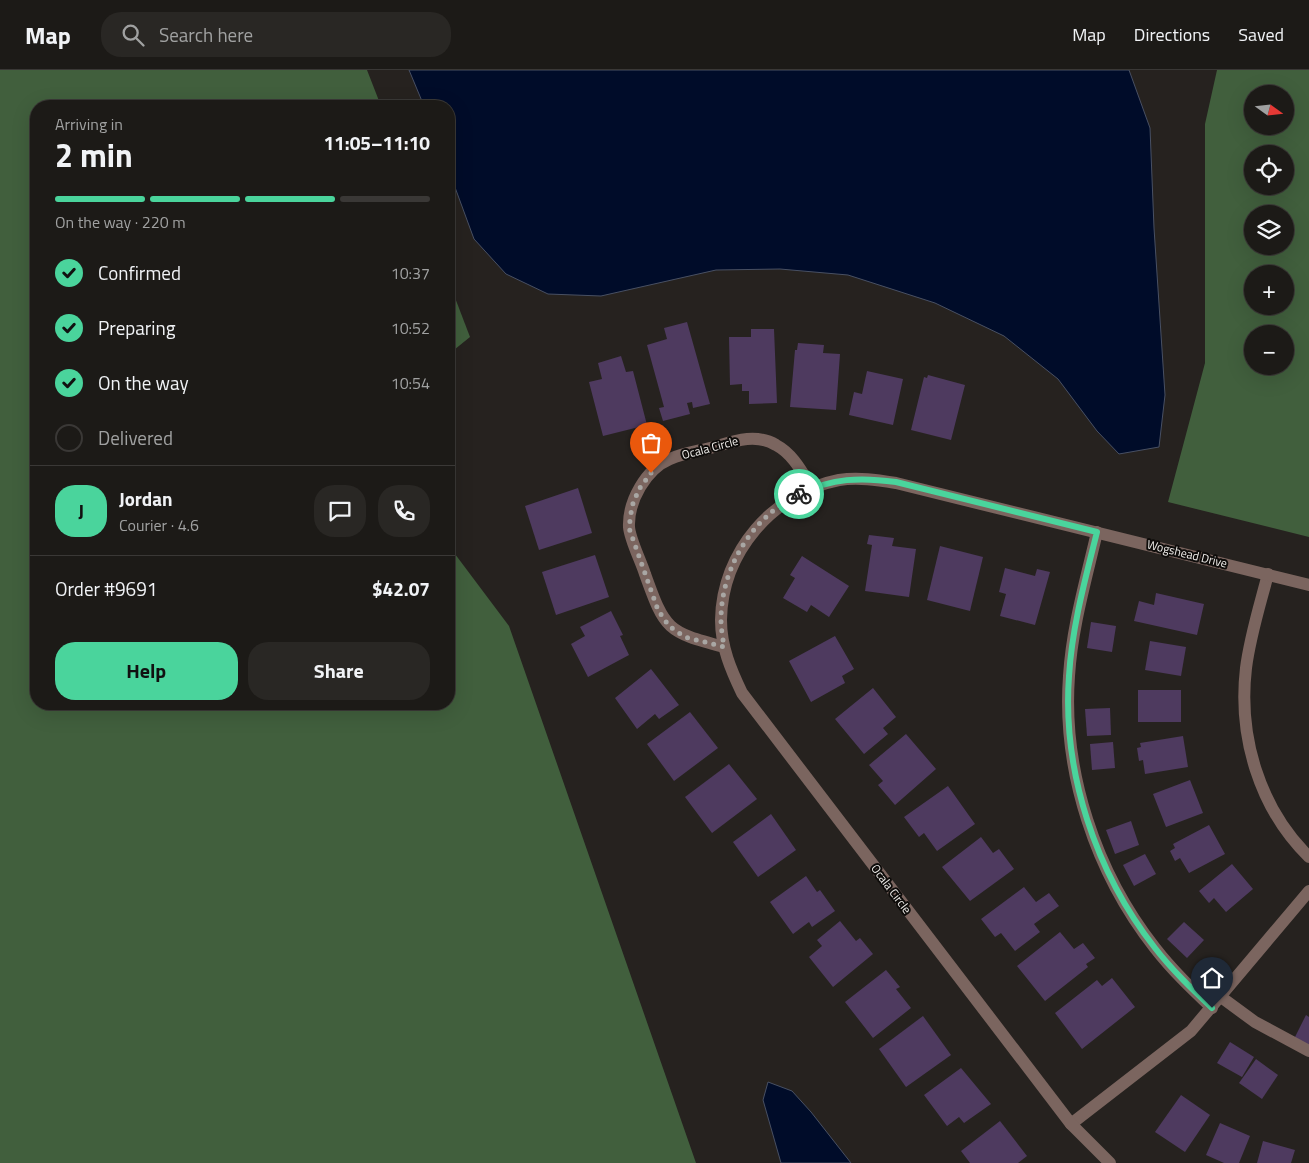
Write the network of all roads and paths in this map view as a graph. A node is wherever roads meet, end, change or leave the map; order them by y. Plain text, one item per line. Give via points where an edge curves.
1 (812, 488) junction
2 (1097, 532) junction
3 (1268, 574) junction
4 (1309, 585) edge
5 (724, 647) junction
6 (1309, 856) edge
7 (1309, 892) edge
8 (1221, 997) junction
9 (1212, 1008) junction
10 (1309, 1051) edge
11 (1071, 1124) junction
12 (1110, 1163) edge

1 - 2 street, Wogshead Drive via 840,480 869,478 896,482
1 - 5 street, Ocala Circle via 770,513 734,560 725,588 721,620
1 - 5 street, Ocala Circle via 792,456 775,444 757,438 739,439 669,459 651,473 639,489 632,506 629,528 658,610 669,626 685,637
2 - 3 street, Wogshead Drive
2 - 9 street via 1074,630 1068,678 1074,768 1086,818 1104,865 1126,907 1154,947
3 - 4 street, Wogshead Drive
3 - 6 street via 1246,668 1244,711 1249,749 1260,783 1278,818
5 - 11 street, Ocala Circle via 742,693
7 - 8 street
8 - 9 street
8 - 10 street via 1255,1022
9 - 11 street via 1191,1031
11 - 12 street, Ocala Circle

